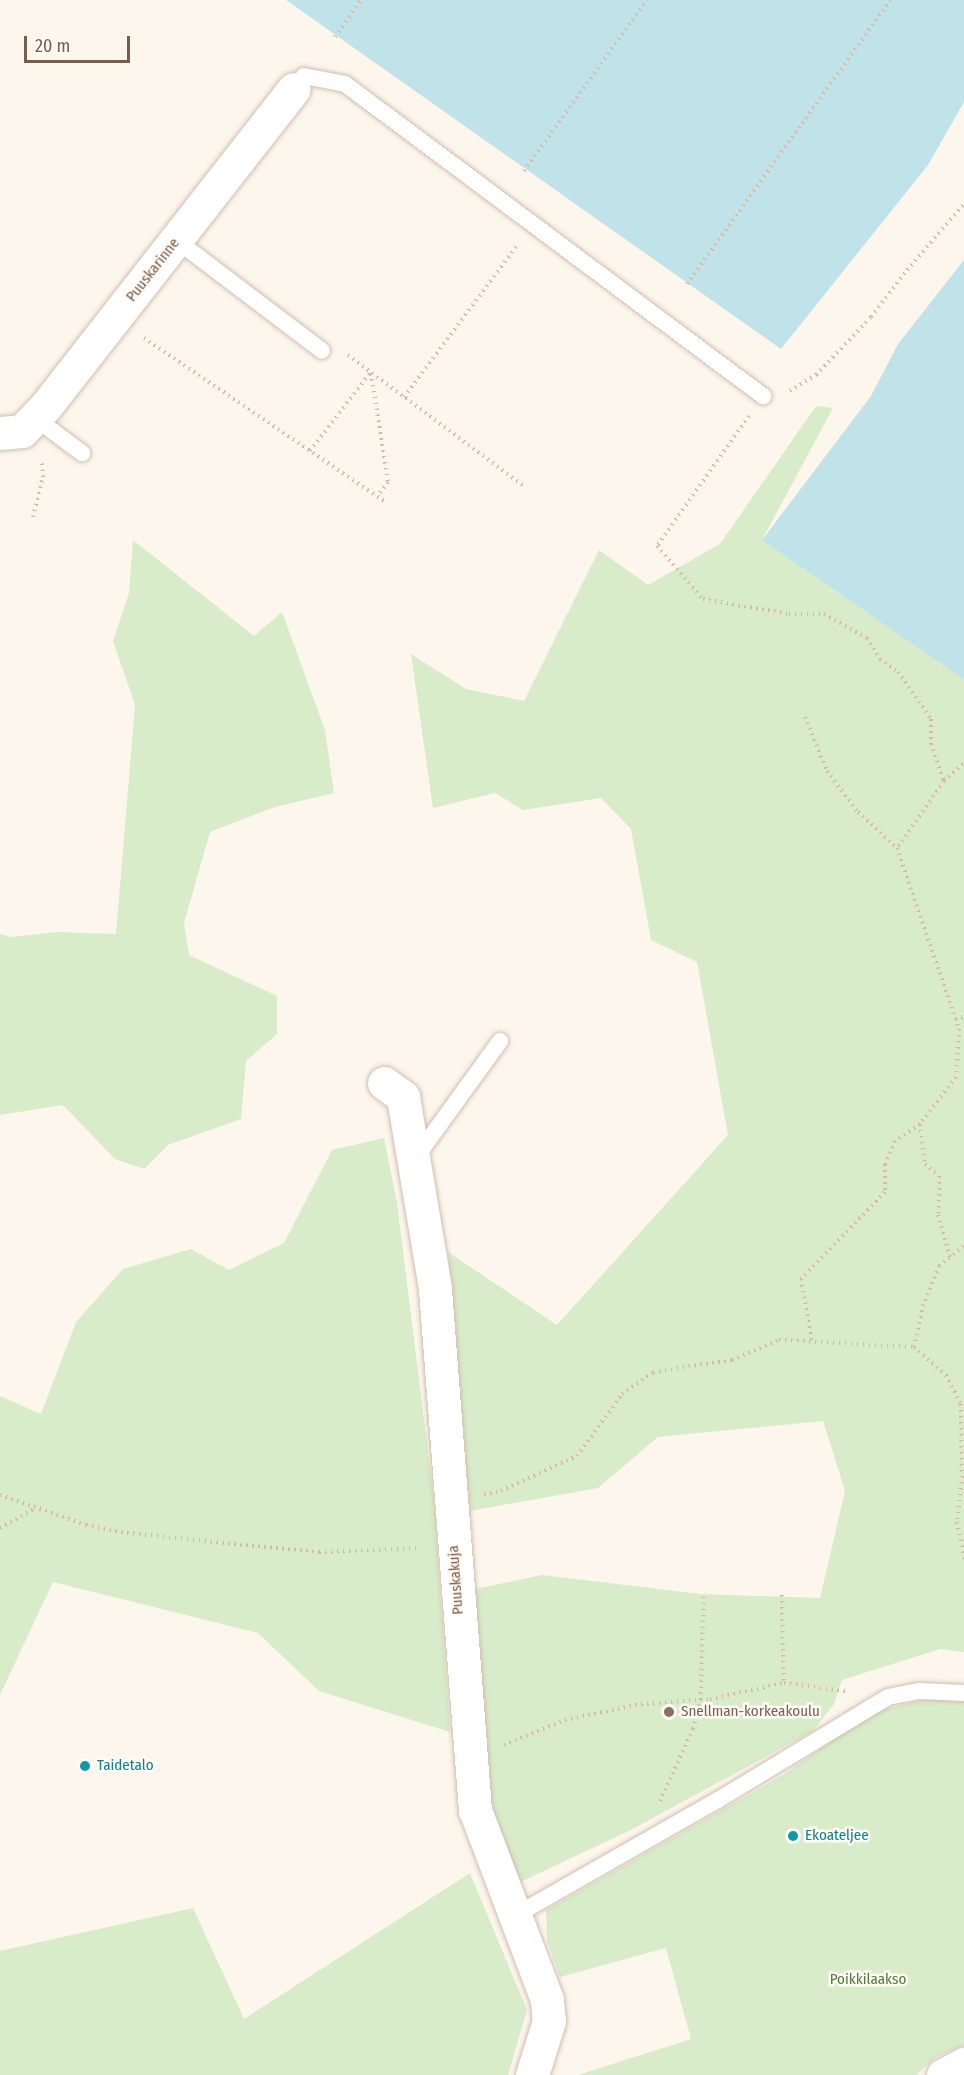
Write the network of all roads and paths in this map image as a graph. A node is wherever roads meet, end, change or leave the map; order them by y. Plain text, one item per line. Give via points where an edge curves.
1 (361, 0) edge
2 (648, 0) edge
3 (890, 0) edge
4 (335, 37) dead end
5 (294, 89) joint
6 (524, 171) dead end
7 (964, 204) edge
8 (533, 224) junction
9 (176, 240) junction
10 (687, 284) dead end
11 (141, 336) dead end
12 (322, 351) joint
13 (370, 372) junction
14 (763, 396) junction
15 (404, 397) junction
16 (21, 425) edge
17 (310, 451) junction
18 (82, 453) dead end
19 (524, 486) dead end
20 (377, 496) junction
21 (387, 503) dead end
22 (33, 517) dead end
23 (805, 717) dead end
24 (964, 763) edge
25 (944, 781) junction
26 (897, 848) junction
27 (964, 1017) edge
28 (955, 1019) junction
29 (500, 1041) dead end
30 (384, 1083) dead end
31 (920, 1124) junction
32 (414, 1160) junction
33 (964, 1246) edge
34 (950, 1257) junction
35 (812, 1341) junction
36 (914, 1347) junction
37 (0, 1495) edge
38 (450, 1500) junction
39 (36, 1509) junction
40 (0, 1528) edge
41 (454, 1547) junction
42 (964, 1559) edge
43 (704, 1594) dead end
44 (782, 1595) dead end
45 (784, 1683) junction
46 (964, 1693) edge
47 (888, 1697) junction
48 (701, 1700) junction
49 (469, 1754) junction
50 (647, 1841) junction
51 (516, 1915) junction
52 (964, 2064) edge
53 (532, 2075) edge
54 (943, 2075) edge

1 - 4 path
2 - 6 path
3 - 10 path
5 - 8 lane via 304,76 345,84
5 - 9 street, Puuskarinne
7 - 14 path via 872,318 816,375 783,395
8 - 14 lane
8 - 15 path
9 - 12 lane
9 - 16 street, Puuskarinne
11 - 17 path
12 - 13 path via 343,351
13 - 15 path
13 - 17 path
13 - 20 path via 388,482
14 - 25 path via 657,546 703,599 789,614 824,614 867,639 880,659 898,672 931,719 931,744
15 - 19 path
16 - 18 lane
16 - 22 path via 40,453 44,477
17 - 20 path
20 - 21 path
23 - 26 path via 827,771 858,812
24 - 25 path
25 - 26 path
26 - 28 path
27 - 28 path
28 - 31 path via 959,1029 956,1077
29 - 32 lane
30 - 32 street, Puuskakuja via 404,1097
31 - 34 path via 925,1164 939,1176 938,1215
31 - 35 path via 895,1141 885,1164 885,1192 801,1279
32 - 38 street, Puuskakuja via 435,1289
33 - 34 path
34 - 36 path via 939,1266 923,1306
35 - 36 path
35 - 38 path via 779,1340 732,1360 653,1372 622,1394 577,1456 501,1491
36 - 42 path via 945,1375 961,1404 962,1476 957,1522
37 - 39 path
38 - 41 street, Puuskakuja
39 - 40 path
39 - 41 path via 127,1533 267,1548 319,1552
41 - 49 street, Puuskakuja
43 - 48 path
44 - 45 path
45 - 47 path
45 - 48 path
46 - 47 lane via 920,1691
47 - 50 lane
48 - 49 path via 641,1704 565,1720 504,1745
48 - 50 path via 693,1729 651,1819
49 - 51 street, Puuskakuja via 475,1810
50 - 51 lane
51 - 53 street, Puuskakuja via 548,2011 547,2030
52 - 54 street

